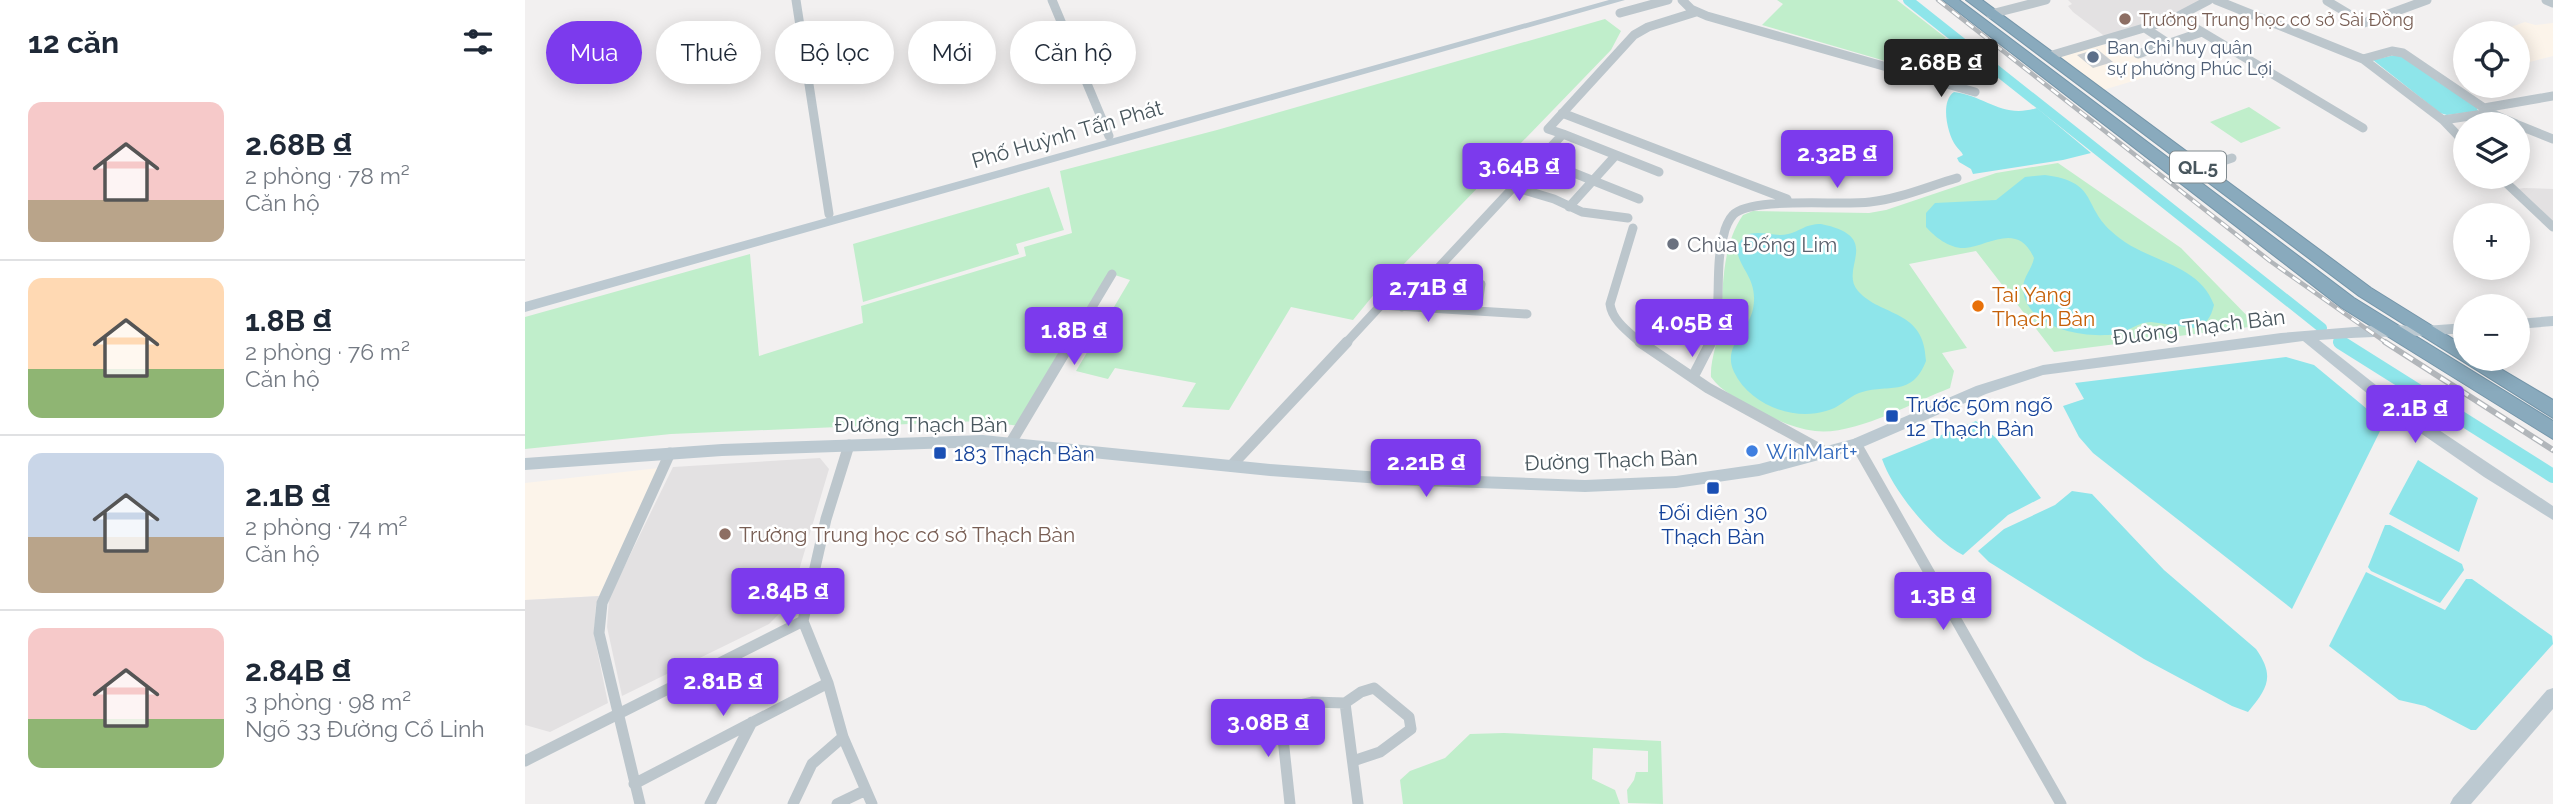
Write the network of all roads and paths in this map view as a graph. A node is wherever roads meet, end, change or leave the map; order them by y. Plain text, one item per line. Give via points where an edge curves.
1 (796, 0) edge
2 (1052, 0) edge
3 (1600, 0) edge
4 (1668, 0) edge
5 (1682, 0) edge
6 (1950, 0) edge
7 (1973, 0) edge
8 (2046, 0) edge
9 (2209, 0) edge
10 (2216, 0) edge
11 (2329, 0) edge
12 (2427, 0) edge
13 (2546, 0) edge
14 (2553, 3) edge
15 (1620, 6) edge
16 (1696, 12) junction
17 (1991, 14) junction
18 (1550, 17) junction
19 (2177, 17) junction
20 (2145, 28) junction
21 (2202, 32) junction
22 (2169, 44) junction
23 (2138, 54) dead end
24 (2049, 57) junction
25 (2363, 59) junction
26 (1975, 92) dead end
27 (2553, 96) edge
28 (2487, 110) junction
29 (2491, 112) edge
30 (1562, 113) junction
31 (2443, 120) junction
32 (2364, 128) dead end
33 (2453, 130) edge
34 (2530, 130) edge
35 (1563, 134) junction
36 (1110, 139) junction
37 (2553, 139) edge
38 (1616, 155) junction
39 (2232, 158) dead end
40 (1539, 159) junction
41 (2200, 169) junction
42 (1659, 172) dead end
43 (1957, 177) dead end
44 (1593, 181) junction
45 (1514, 187) junction
46 (2513, 189) edge
47 (1639, 200) dead end
48 (1799, 204) junction
49 (1569, 207) junction
50 (829, 218) junction
51 (2553, 227) edge
52 (1441, 265) junction
53 (1112, 274) dead end
54 (525, 298) edge
55 (525, 307) edge
56 (1402, 307) junction
57 (1477, 311) junction
58 (1527, 314) dead end
59 (2553, 321) edge
60 (2530, 323) edge
61 (2453, 329) edge
62 (2387, 330) junction
63 (2425, 331) junction
64 (2307, 337) junction
65 (2453, 349) edge
66 (2489, 371) edge
67 (1693, 377) junction
68 (2553, 410) edge
69 (2553, 431) edge
70 (1010, 444) junction
71 (1856, 444) junction
72 (849, 445) junction
73 (1825, 452) junction
74 (670, 453) junction
75 (525, 464) edge
76 (1231, 466) junction
77 (2553, 514) edge
78 (803, 621) junction
79 (828, 683) junction
80 (2553, 696) edge
81 (1345, 703) junction
82 (617, 715) junction
83 (752, 722) junction
84 (843, 737) junction
85 (525, 761) edge
86 (1353, 761) junction
87 (634, 784) junction
88 (866, 790) junction
89 (640, 804) edge
90 (710, 804) edge
91 (793, 804) edge
92 (837, 804) edge
93 (872, 804) edge
94 (1290, 804) edge
95 (1359, 804) edge
96 (2061, 804) edge
97 (2459, 804) edge

1 - 50 street
2 - 36 street
3 - 18 street, Phố Huỳnh Tấn Phát
4 - 15 street
5 - 16 street
6 - 62 highway, QL.5
7 - 17 highway, QL.5
8 - 17 street
9 - 19 street
10 - 25 street
11 - 12 street via 2364,23
13 - 14 street
15 - 18 street, Phố Huỳnh Tấn Phát
16 - 26 street
16 - 30 street via 1634,34
17 - 24 highway, QL.5
18 - 36 street, Phố Huỳnh Tấn Phát
19 - 20 street
19 - 21 street
20 - 22 street
20 - 24 street
21 - 22 street
21 - 32 street
22 - 23 street
24 - 41 highway, QL.5
25 - 28 street via 2392,51 2403,53
25 - 31 street
27 - 28 street
28 - 29 street
28 - 31 street
30 - 35 street via 1548,129
30 - 48 street
31 - 33 street
34 - 37 street
35 - 38 street
35 - 40 street
36 - 50 street, Phố Huỳnh Tấn Phát
38 - 42 street
38 - 44 street
39 - 41 street
40 - 44 street
40 - 45 street
41 - 63 highway, QL.5
43 - 48 street via 1876,202
44 - 47 street
44 - 49 street
45 - 49 street
45 - 52 street
46 - 51 street
48 - 67 street via 1748,206 1728,222 1717,264 1715,333
49 - 67 street via 1631,223 1610,309 1642,342
50 - 54 street, Phố Huỳnh Tấn Phát
50 - 55 street, Phố Huỳnh Tấn Phát
52 - 56 street
52 - 57 street via 1481,284
53 - 70 street
56 - 57 street
56 - 76 street via 1381,305
57 - 58 street
59 - 60 street
61 - 63 street, Đường Thạch Bàn
62 - 63 street, Đường Thạch Bàn
62 - 64 street, Đường Thạch Bàn
62 - 69 highway, QL.5
63 - 65 highway, QL.5
64 - 71 street, Đường Thạch Bàn via 2043,370 1981,390
64 - 77 street via 2407,418
66 - 68 highway, QL.5
67 - 73 street
70 - 72 street, Đường Thạch Bàn
70 - 76 street, Đường Thạch Bàn
71 - 73 street, Đường Thạch Bàn
71 - 96 street
72 - 74 street, Đường Thạch Bàn
72 - 78 street via 826,519
73 - 76 street, Đường Thạch Bàn via 1759,470 1676,482 1585,486 1364,478
74 - 75 street, Đường Thạch Bàn
74 - 82 street via 602,603 599,633
78 - 79 street
78 - 82 street
79 - 83 street
79 - 84 street
80 - 97 street
81 - 86 street
81 - 86 street via 1374,688 1409,717 1411,729 1380,752
81 - 94 street via 1327,700 1280,710
82 - 85 street
82 - 87 street
83 - 87 street
83 - 90 street
84 - 88 street
84 - 91 street via 812,764
86 - 95 street
87 - 89 street
88 - 92 street
88 - 93 street

